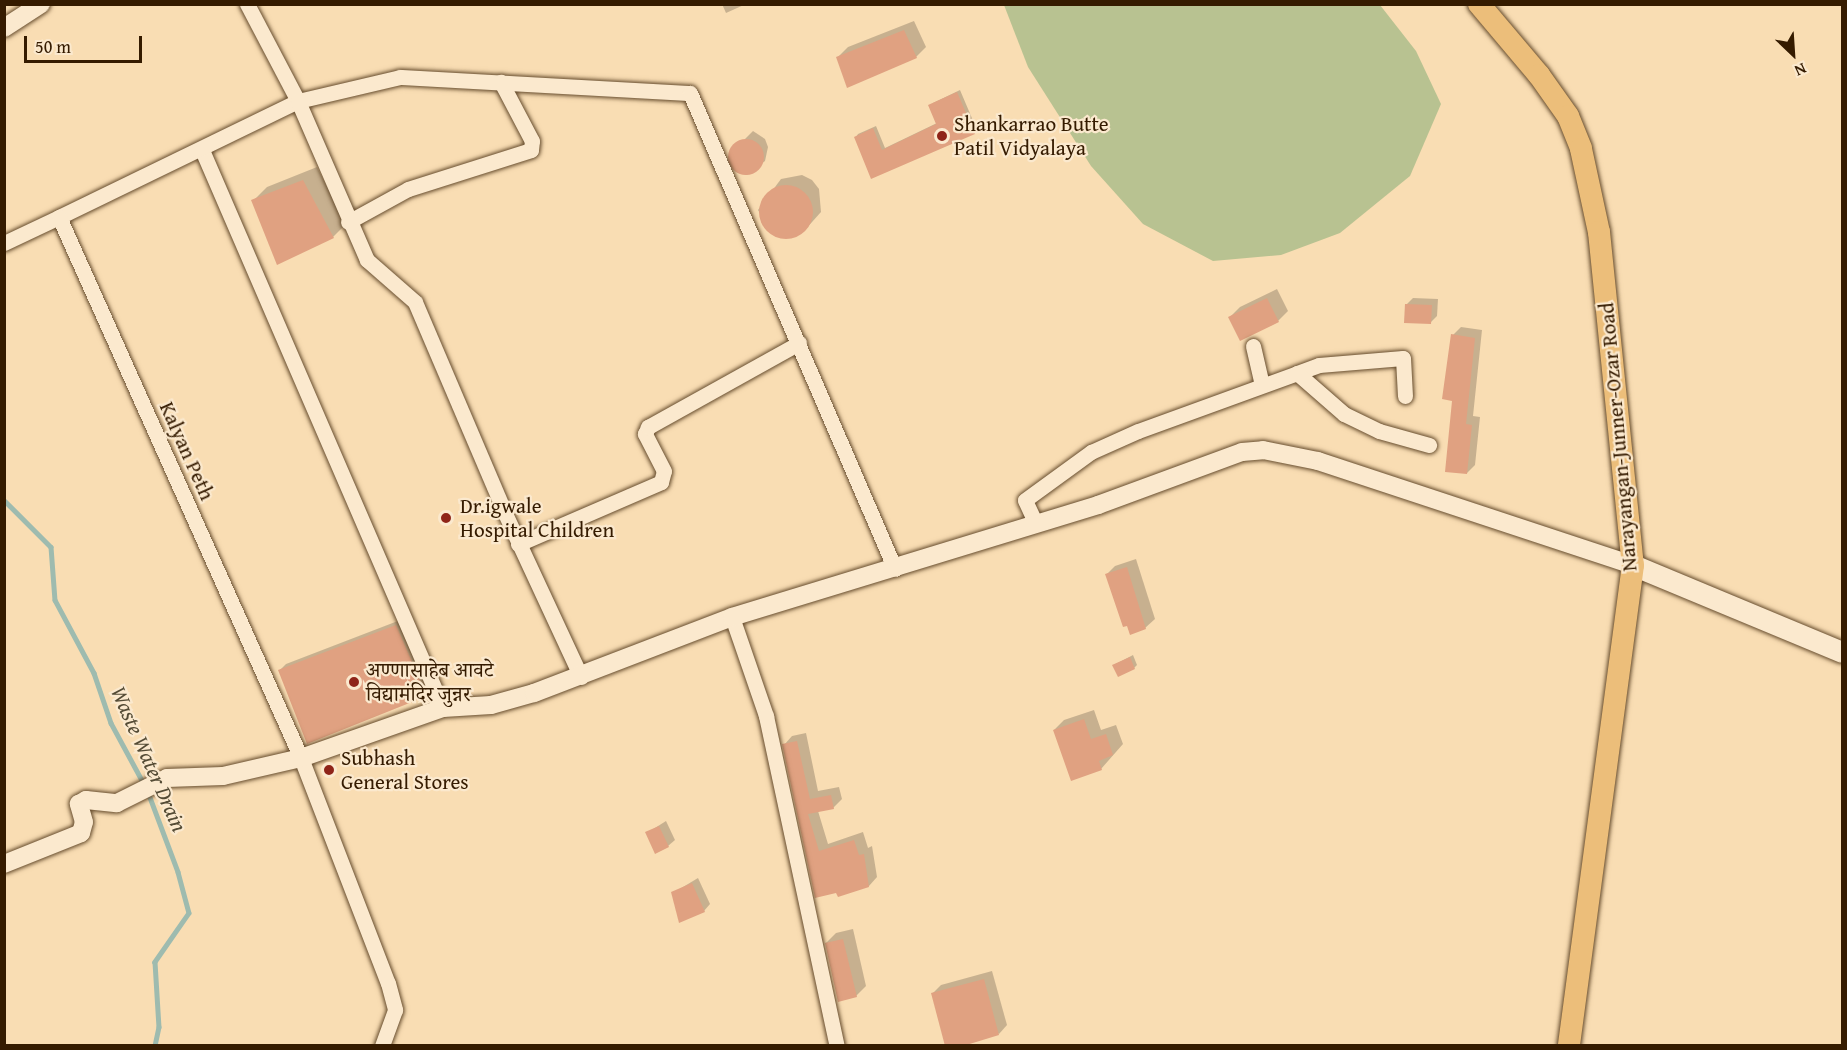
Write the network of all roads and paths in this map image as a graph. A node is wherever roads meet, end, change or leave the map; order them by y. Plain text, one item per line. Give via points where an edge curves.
1 (41, 4) edge
2 (247, 4) edge
3 (1479, 4) edge
4 (4, 28) edge
5 (501, 82) junction
6 (298, 101) junction
7 (202, 150) junction
8 (59, 217) junction
9 (348, 222) junction
10 (4, 243) edge
11 (799, 343) junction
12 (1253, 346) dead end
13 (1297, 373) junction
14 (1262, 385) junction
15 (1405, 396) dead end
16 (1429, 446) dead end
17 (1036, 524) junction
18 (518, 544) junction
19 (1633, 565) junction
20 (895, 569) junction
21 (732, 617) junction
22 (1842, 652) edge
23 (581, 677) junction
24 (443, 708) junction
25 (301, 758) junction
26 (4, 864) edge
27 (382, 1046) edge
28 (837, 1046) edge
29 (1569, 1046) edge

1 - 4 street
2 - 6 street
3 - 19 main road, Narayangan-Junner-Ozar Road via 1568,116 1581,149 1599,232
5 - 6 street via 400,77
5 - 9 street via 532,141 531,150 408,189
5 - 11 street via 690,93
6 - 7 street
6 - 9 street
7 - 8 street
7 - 24 street
8 - 10 street
8 - 25 street, Kalyan Peth
9 - 18 street via 367,260 415,302
11 - 18 street via 648,427 645,434 664,471 661,482
11 - 20 street
12 - 14 street
13 - 14 street
13 - 15 street via 1319,364 1403,358
13 - 16 street via 1344,414 1379,431
14 - 17 street via 1091,452 1025,500
17 - 19 street via 1242,452 1263,450 1318,461
17 - 20 street
18 - 23 street
19 - 22 main road
19 - 29 main road, Narayangan-Junner-Ozar Road
20 - 21 street
21 - 23 street
21 - 28 street via 766,716
23 - 24 street via 491,705
24 - 25 street
25 - 26 street via 223,776 167,778 117,803 86,800 79,804 84,822 81,833
25 - 27 street, Kalyan Peth via 388,983 395,1010

